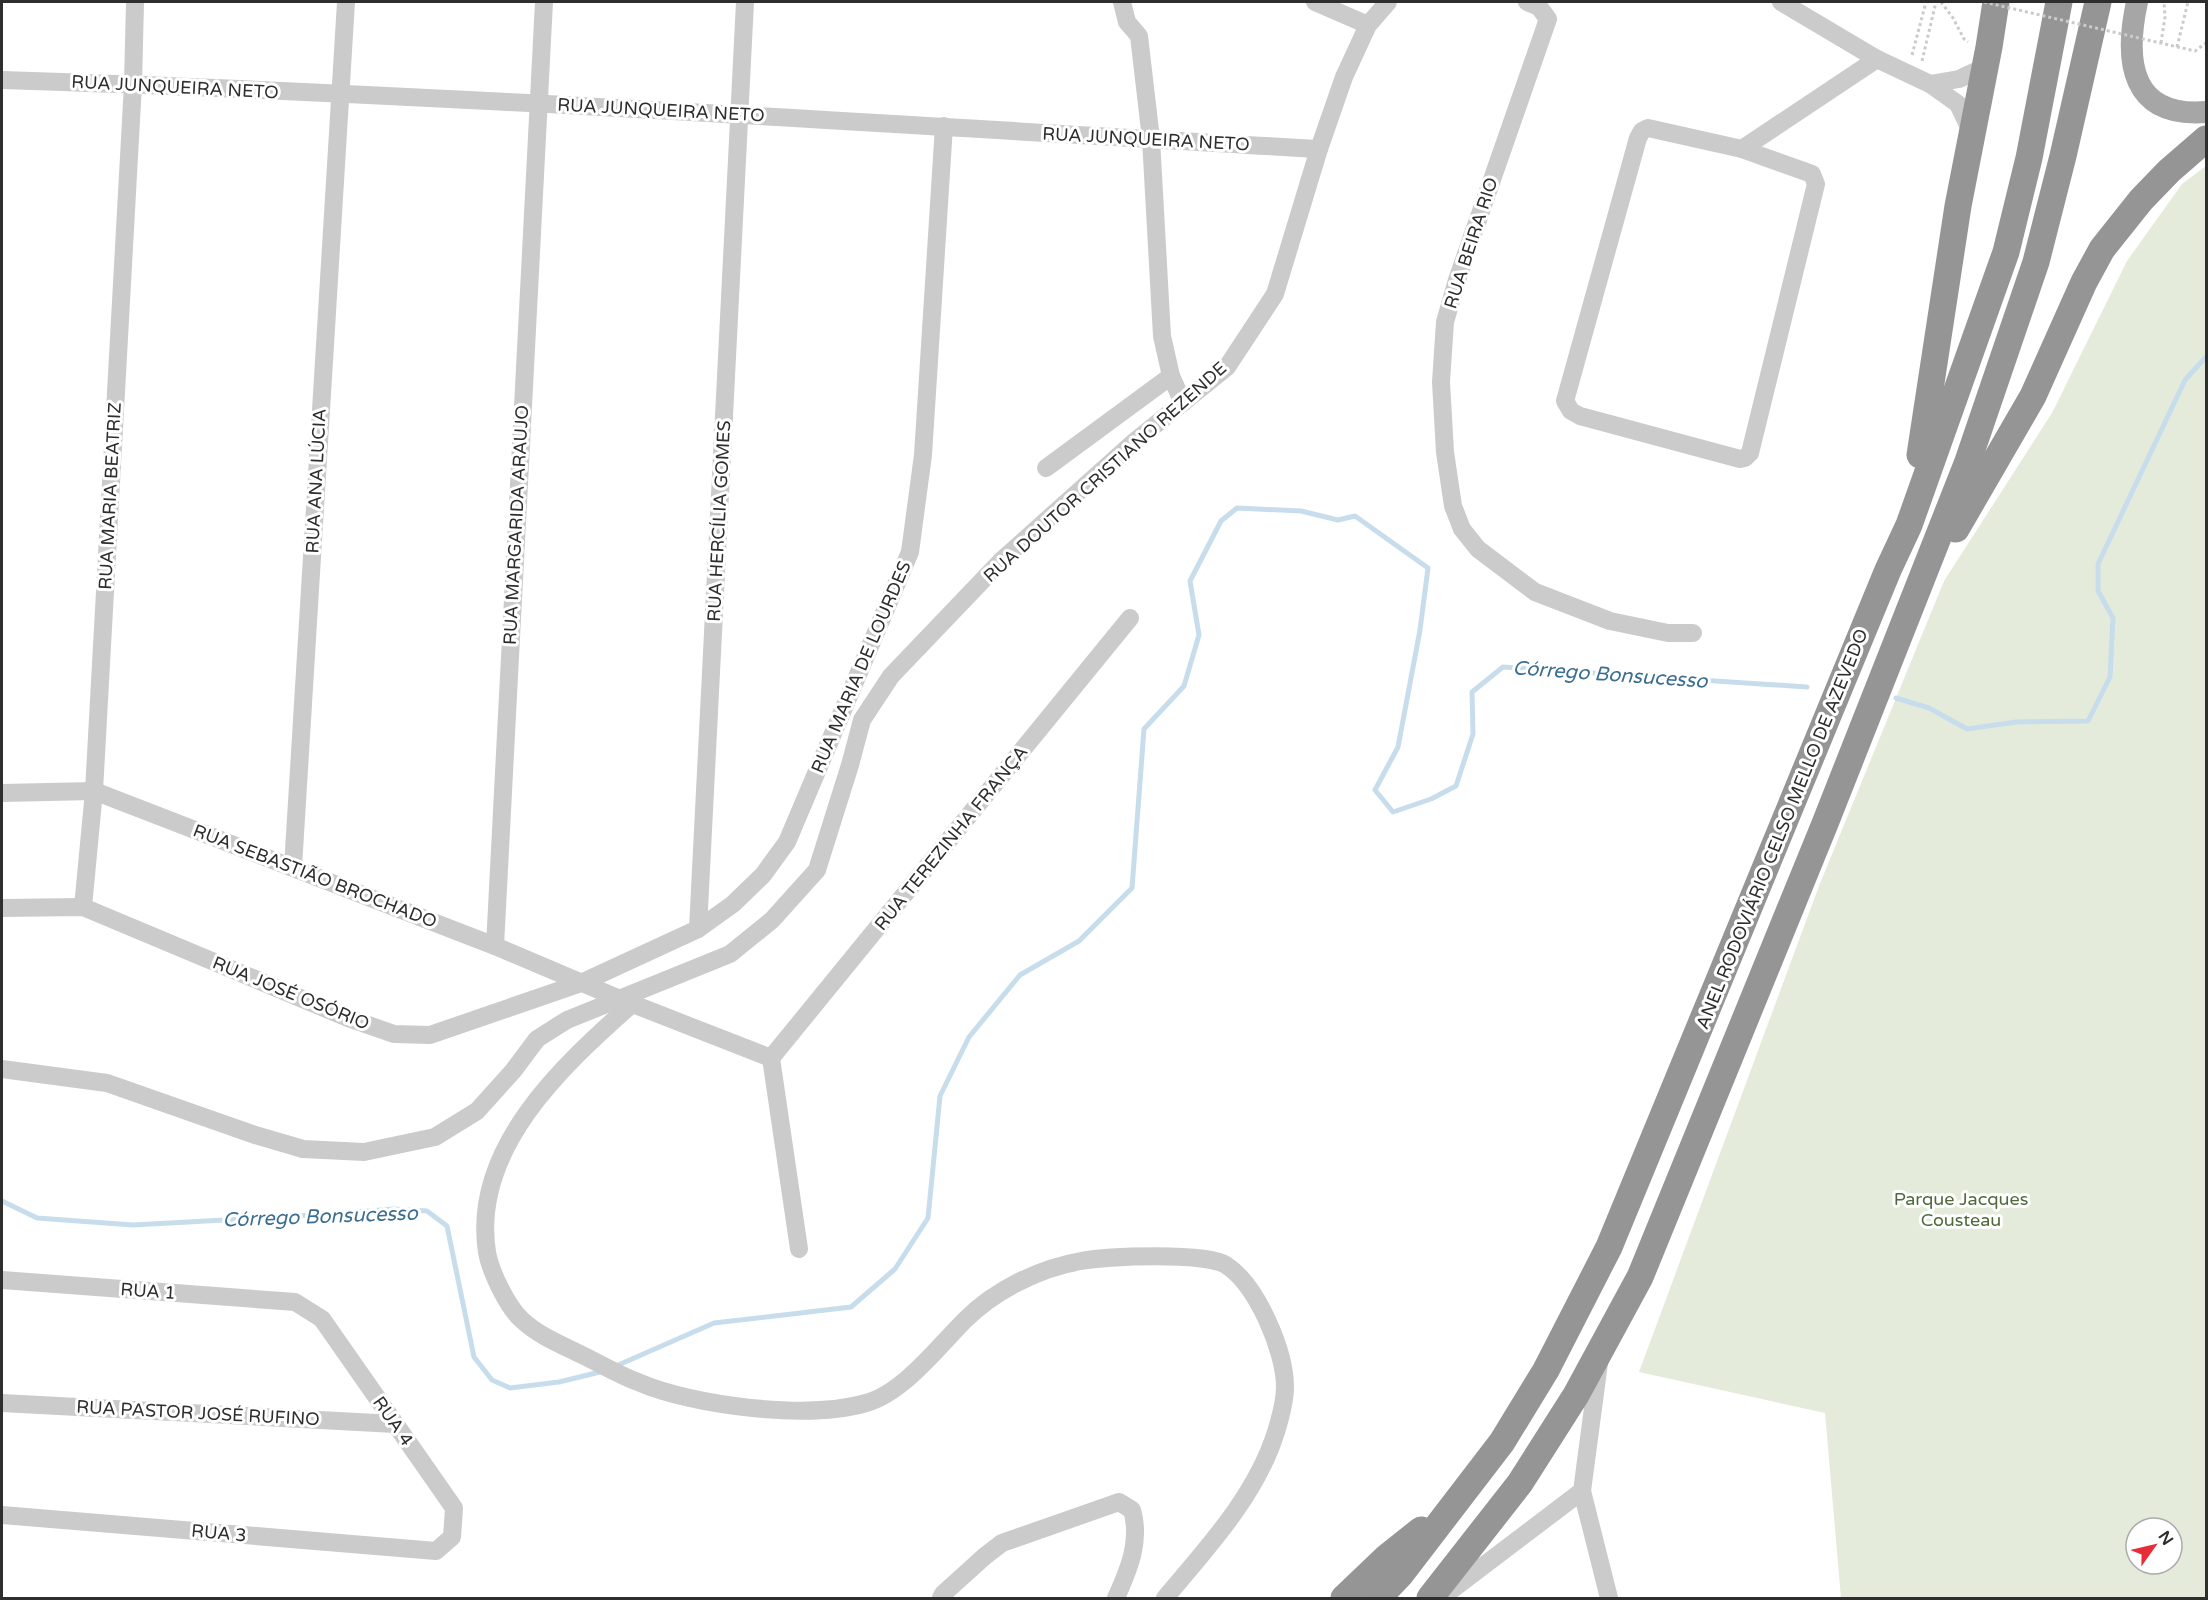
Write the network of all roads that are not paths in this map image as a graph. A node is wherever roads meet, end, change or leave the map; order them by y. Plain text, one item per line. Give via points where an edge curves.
1 (135, 2) edge
2 (345, 2) edge
3 (544, 2) edge
4 (745, 2) edge
5 (1122, 2) edge
6 (1315, 2) edge
7 (1388, 2) edge
8 (1527, 2) edge
9 (1781, 2) edge
10 (1986, 2) edge
11 (1996, 2) edge
12 (2059, 2) edge
13 (2098, 2) edge
14 (2137, 2) edge
15 (1368, 25) junction
16 (1987, 56) junction
17 (1877, 59) junction
18 (2, 80) edge
19 (132, 84) junction
20 (1930, 84) junction
21 (339, 95) junction
22 (537, 103) junction
23 (2206, 112) edge
24 (741, 114) junction
25 (944, 126) junction
26 (1972, 133) junction
27 (1151, 139) junction
28 (2206, 139) edge
29 (1319, 149) junction
30 (1742, 149) junction
31 (1172, 376) junction
32 (1183, 403) junction
33 (1046, 468) dead end
34 (1909, 525) junction
35 (1130, 618) dead end
36 (1693, 633) dead end
37 (1890, 655) junction
38 (94, 791) junction
39 (2, 793) edge
40 (293, 867) junction
41 (83, 907) junction
42 (2, 908) edge
43 (698, 929) junction
44 (495, 946) junction
45 (581, 983) junction
46 (626, 1001) junction
47 (771, 1058) junction
48 (2, 1069) edge
49 (799, 1249) dead end
50 (2, 1280) edge
51 (296, 1302) joint
52 (1600, 1353) junction
53 (2, 1403) edge
54 (395, 1424) junction
55 (1582, 1491) junction
56 (1451, 1507) junction
57 (2, 1515) edge
58 (436, 1551) joint
59 (941, 1599) edge
60 (1116, 1599) edge
61 (1165, 1599) edge
62 (1344, 1599) edge
63 (1378, 1599) edge
64 (1430, 1599) edge
65 (1441, 1599) edge
66 (1609, 1599) edge

1 - 19 street, RUA MARIA BEATRIZ
2 - 21 street, RUA ANA LÚCIA
3 - 22 street, RUA MARGARIDA ARAUJO
4 - 24 street, RUA HERCÍLIA GOMES
5 - 27 street via 1127,21 1139,36
6 - 15 street
7 - 15 street, RUA DOUTOR CRISTIANO REZENDE
8 - 36 street, RUA BEIRA RIO via 1539,7 1548,19 1445,322 1441,381 1453,506 1462,529 1478,549 1535,592 1610,621 1668,633
9 - 17 street
10 - 16 highway
11 - 16 highway
12 - 34 highway, ANEL RODOVIÁRIO CELSO MELLO DE AZEVEDO via 2029,158 2006,252
13 - 37 highway, ANEL RODOVIÁRIO CELSO MELLO DE AZEVEDO via 2036,262 1967,464
14 - 23 main road via 2132,63 2142,87 2153,101 2168,110
15 - 29 street, RUA DOUTOR CRISTIANO REZENDE via 1344,77
16 - 20 street via 1959,79
16 - 26 highway
17 - 20 street
17 - 30 street
18 - 19 street, RUA JUNQUEIRA NETO
19 - 21 street, RUA JUNQUEIRA NETO
19 - 38 street, RUA MARIA BEATRIZ
20 - 26 street via 1958,104
21 - 22 street, RUA JUNQUEIRA NETO
21 - 40 street, RUA ANA LÚCIA
22 - 24 street, RUA JUNQUEIRA NETO
22 - 44 street, RUA MARGARIDA ARAUJO
24 - 25 street, RUA JUNQUEIRA NETO
24 - 43 street, RUA HERCÍLIA GOMES
25 - 27 street, RUA JUNQUEIRA NETO
25 - 43 street, RUA MARIA DE LOURDES via 923,455 909,552 787,842 763,875 733,904
26 - 34 highway
27 - 29 street, RUA JUNQUEIRA NETO
27 - 31 street via 1160,314
28 - 37 highway via 2141,200 2102,249 2032,396
29 - 32 street, RUA DOUTOR CRISTIANO REZENDE via 1275,294 1227,367
30 - 30 street via 1812,174 1816,184 1750,453 1740,459 1571,411 1565,401 1642,131 1648,128
31 - 32 street
31 - 33 street
32 - 46 street, RUA DOUTOR CRISTIANO REZENDE via 1002,560 891,676 862,720 817,870 772,920 730,954
34 - 56 highway, ANEL RODOVIÁRIO CELSO MELLO DE AZEVEDO via 1609,1247 1546,1370 1502,1442
35 - 47 street, RUA TEREZINHA FRANÇA
37 - 52 highway, ANEL RODOVIÁRIO CELSO MELLO DE AZEVEDO via 1640,1277
38 - 39 street, RUA SEBASTIÃO BROCHADO
38 - 40 street, RUA SEBASTIÃO BROCHADO
38 - 41 street, RUA MARIA BEATRIZ
40 - 44 street, RUA SEBASTIÃO BROCHADO
41 - 42 street, RUA JOSÉ OSÓRIO
41 - 45 street, RUA JOSÉ OSÓRIO via 394,1034 430,1035
43 - 45 street, RUA MARIA DE LOURDES
44 - 45 street, RUA SEBASTIÃO BROCHADO
45 - 46 street, RUA SEBASTIÃO BROCHADO
46 - 47 street, RUA SEBASTIÃO BROCHADO
46 - 48 street, RUA DOUTOR CRISTIANO REZENDE via 567,1020 537,1039 477,1111 435,1137 364,1152 303,1149 107,1083
46 - 61 street via 612,1021 552,1081 509,1141 493,1176 484,1229 488,1259 520,1319 551,1340 640,1383 697,1400 820,1411 869,1403 901,1383 969,1316 1006,1289 1038,1273 1081,1261 1175,1256 1226,1264 1246,1285 1268,1320 1281,1354 1285,1389 1275,1434 1255,1481 1219,1534
47 - 49 street
50 - 51 street, RUA 1
51 - 54 street, RUA 4 via 322,1319
52 - 55 street
52 - 64 highway, ANEL RODOVIÁRIO CELSO MELLO DE AZEVEDO via 1520,1483
53 - 54 street, RUA PASTOR JOSÉ RUFINO
54 - 58 street, RUA 4 via 454,1508 452,1537
55 - 65 street
55 - 66 street
56 - 62 highway via 1387,1557
56 - 63 highway, ANEL RODOVIÁRIO CELSO MELLO DE AZEVEDO
57 - 58 street, RUA 3
59 - 60 street via 1002,1543 1119,1502 1132,1510 1136,1526 1135,1547

